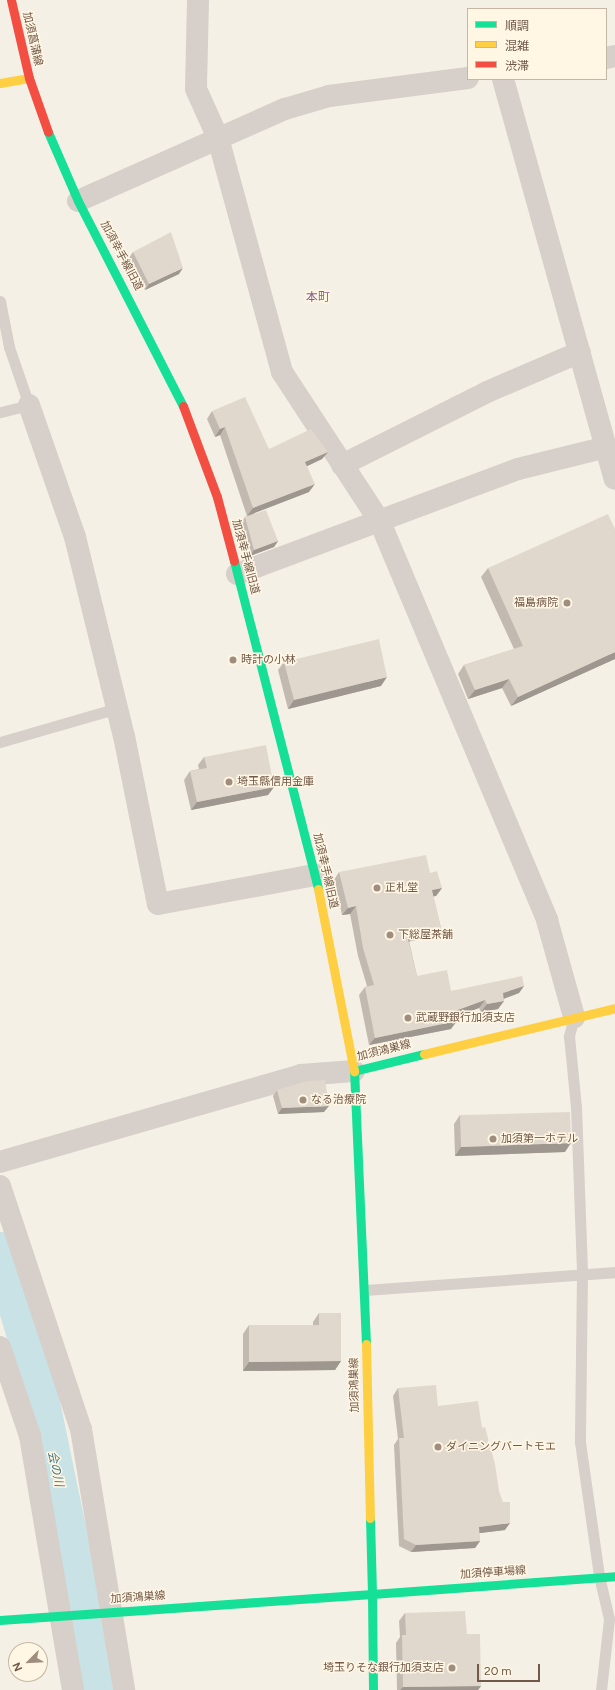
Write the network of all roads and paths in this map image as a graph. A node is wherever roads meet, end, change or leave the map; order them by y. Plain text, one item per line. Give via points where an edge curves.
1 (11, 0) edge
2 (198, 0) edge
3 (29, 78) junction
4 (467, 78) edge
5 (503, 80) edge
6 (0, 83) edge
7 (218, 138) junction
8 (78, 201) junction
9 (0, 301) edge
10 (580, 352) junction
11 (29, 405) junction
12 (0, 412) edge
13 (606, 447) junction
14 (342, 465) junction
15 (615, 479) edge
16 (380, 522) junction
17 (237, 574) junction
18 (118, 708) junction
19 (0, 742) edge
20 (315, 875) junction
21 (615, 1008) edge
22 (574, 1018) junction
23 (354, 1071) junction
24 (0, 1162) edge
25 (0, 1186) edge
26 (615, 1272) edge
27 (582, 1273) junction
28 (365, 1290) junction
29 (0, 1347) edge
30 (599, 1576) junction
31 (615, 1576) edge
32 (372, 1594) junction
33 (107, 1613) junction
34 (66, 1615) junction
35 (0, 1620) edge
36 (73, 1690) edge
37 (124, 1690) edge
38 (373, 1690) edge
39 (601, 1690) edge

1 - 3 main road, 加須菖蒲線
2 - 7 street via 196,89
3 - 6 main road, 加須菖蒲線
3 - 8 main road, 加須幸手線旧道 via 52,144
4 - 7 street via 329,96 285,109
5 - 10 street
7 - 8 street
7 - 14 street via 282,372
8 - 17 main road, 加須幸手線旧道 via 178,391 217,497
9 - 11 lane via 9,347
10 - 13 street
10 - 14 street via 487,392
11 - 12 lane
11 - 18 street via 75,537
13 - 15 street
13 - 16 street via 518,469
14 - 16 street
16 - 17 street
16 - 22 street via 547,920
17 - 20 main road, 加須幸手線旧道
18 - 19 lane
18 - 20 street via 158,904
20 - 23 main road, 加須幸手線旧道
21 - 22 main road, 加須鴻巣線
22 - 23 main road, 加須鴻巣線
22 - 27 lane via 569,1036 576,1107
23 - 24 street via 301,1074
23 - 28 main road, 加須鴻巣線
25 - 33 street via 82,1429
26 - 27 lane
27 - 28 lane
27 - 30 lane via 580,1442
28 - 32 main road, 加須鴻巣線
29 - 34 street via 30,1436
30 - 31 main road, 加須停車場線
30 - 32 main road, 加須停車場線
30 - 39 lane via 609,1619
32 - 33 main road, 加須鴻巣線
32 - 38 main road
33 - 34 main road, 加須鴻巣線
33 - 37 street
34 - 35 main road, 加須鴻巣線
34 - 36 street

